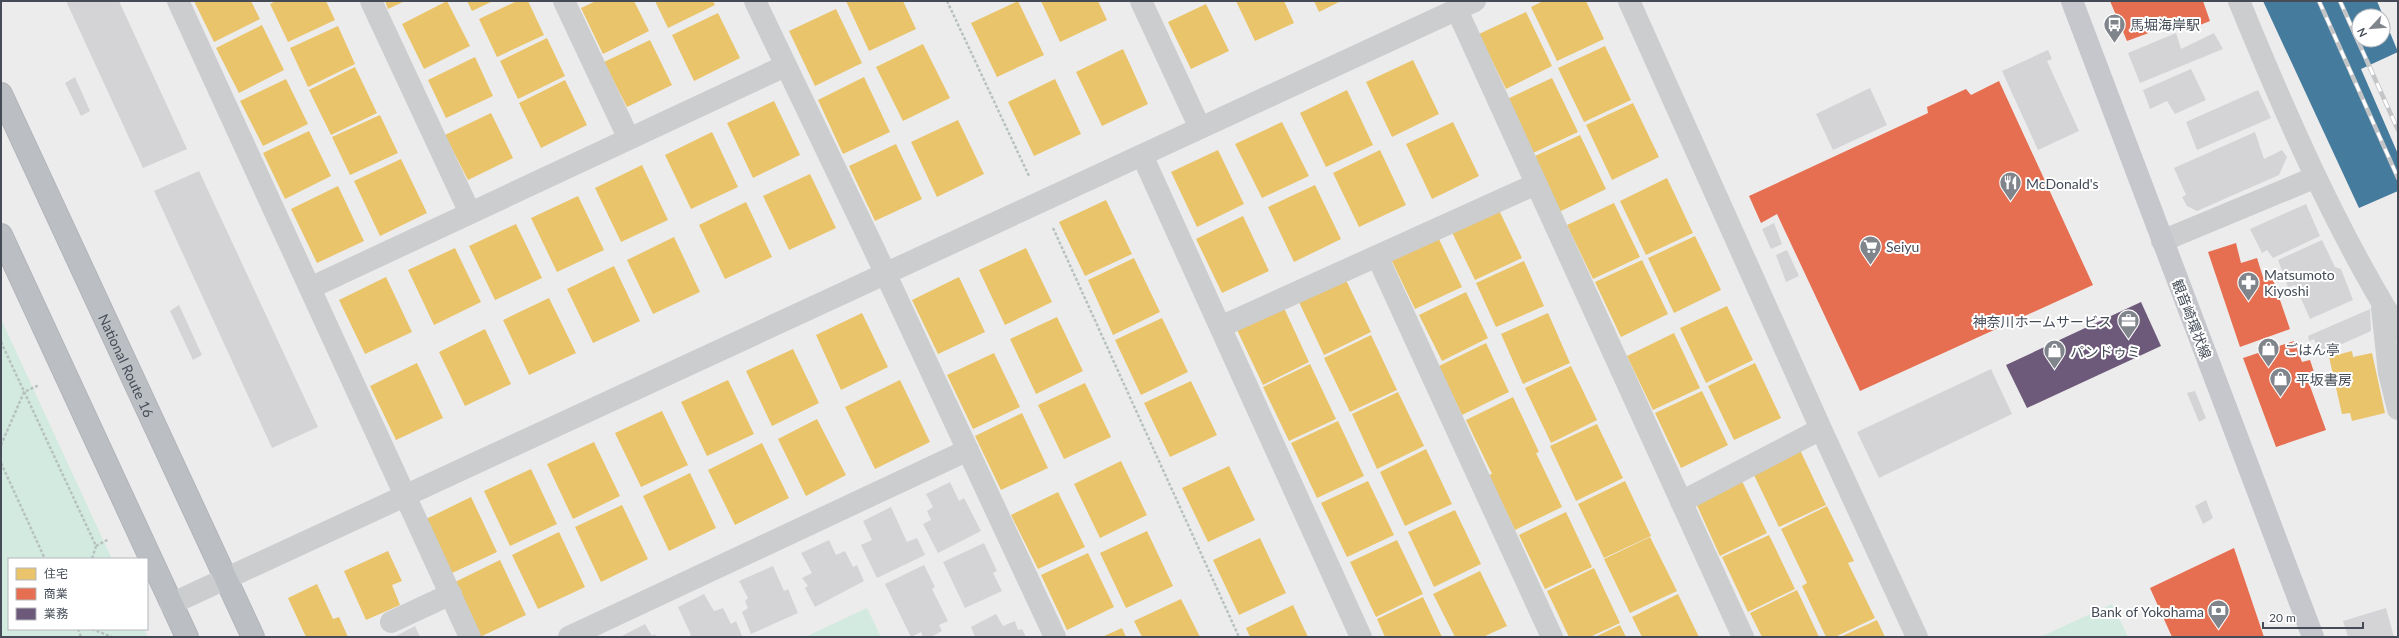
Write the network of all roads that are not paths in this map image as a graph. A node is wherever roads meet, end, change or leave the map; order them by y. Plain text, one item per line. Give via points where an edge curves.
1 (178, 1) edge
2 (371, 1) edge
3 (564, 1) edge
4 (755, 1) edge
5 (1141, 1) edge
6 (1629, 1) edge
7 (2072, 1) edge
8 (2239, 1) edge
9 (1466, 5) edge
10 (785, 66) junction
11 (1, 94) edge
12 (1200, 128) junction
13 (629, 139) junction
14 (1142, 155) junction
15 (2316, 177) junction
16 (1536, 184) junction
17 (470, 213) junction
18 (1, 235) edge
19 (2162, 241) junction
20 (1377, 256) junction
21 (886, 273) junction
22 (310, 288) junction
23 (2382, 303) junction
24 (1220, 327) junction
25 (2398, 329) edge
26 (2398, 409) edge
27 (1820, 429) junction
28 (968, 450) junction
29 (406, 496) junction
30 (1682, 502) junction
31 (226, 578) junction
32 (451, 594) junction
33 (171, 604) junction
34 (392, 622) dead end
35 (187, 637) edge
36 (253, 637) edge
37 (470, 637) edge
38 (569, 637) edge
39 (1055, 637) edge
40 (1361, 637) edge
41 (1552, 637) edge
42 (1743, 637) edge
43 (1917, 637) edge
44 (2313, 637) edge

1 - 22 street
2 - 17 street
3 - 13 street
4 - 10 street
5 - 12 street
6 - 27 street
7 - 19 main road, 観音崎環状線
8 - 15 street
9 - 12 street
9 - 16 street
10 - 13 street
10 - 21 street
11 - 31 highway, National Route 16
12 - 14 street
13 - 17 street
14 - 21 street
14 - 24 street
15 - 19 street
15 - 23 street
16 - 20 street
16 - 30 street
17 - 22 street
18 - 33 highway
19 - 44 main road, 観音崎環状線
20 - 24 street
20 - 41 street
21 - 28 street
21 - 29 street
22 - 29 street
23 - 25 street
23 - 26 street via 2389,373
24 - 40 street
27 - 30 street
27 - 43 street
28 - 38 street
28 - 39 street
29 - 31 street
29 - 32 street
30 - 42 street
31 - 33 street
31 - 36 highway, National Route 16
32 - 34 street
32 - 37 street
33 - 35 highway

